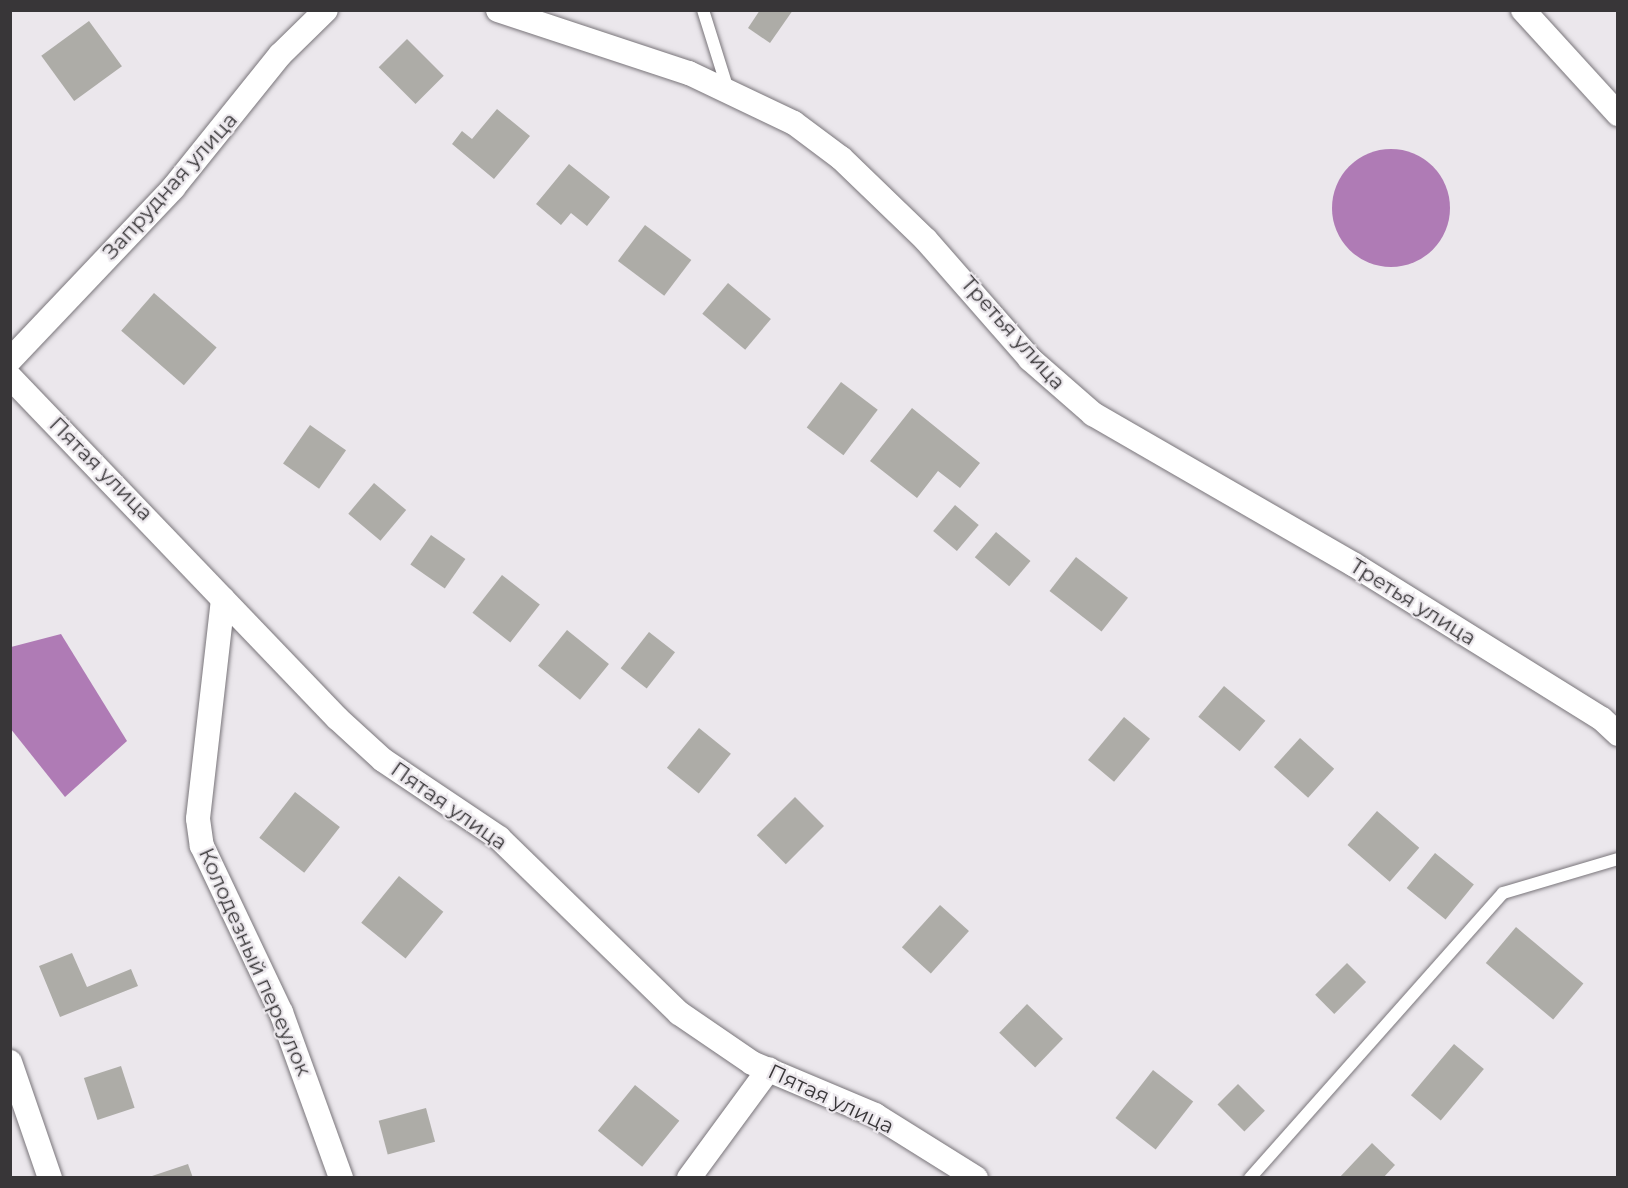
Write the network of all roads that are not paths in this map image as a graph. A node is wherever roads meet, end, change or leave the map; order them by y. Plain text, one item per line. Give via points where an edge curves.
1 (326, 10) edge
2 (498, 10) edge
3 (703, 10) edge
4 (1523, 10) edge
5 (728, 90) junction
6 (1617, 114) edge
7 (13, 353) edge
8 (10, 377) edge
9 (223, 599) junction
10 (1617, 734) edge
11 (1617, 859) edge
12 (10, 1062) edge
13 (770, 1069) junction
14 (50, 1178) edge
15 (341, 1178) edge
16 (689, 1178) edge
17 (976, 1178) edge
18 (1250, 1178) edge

1 - 7 street, Запрудная улица via 280,55 173,189
2 - 5 street, Третья улица
3 - 5 lane
4 - 6 street
5 - 10 street, Третья улица via 795,123 841,158 964,278 1050,379 1093,414 1353,564 1602,719
8 - 9 street, Пятая улица
9 - 13 street, Пятая улица via 383,760 499,838 679,1013
9 - 15 street, Колодезный переулок via 201,789 202,846 281,1012
11 - 18 lane via 1503,893
12 - 14 street
13 - 16 street
13 - 17 street, Пятая улица via 875,1115

